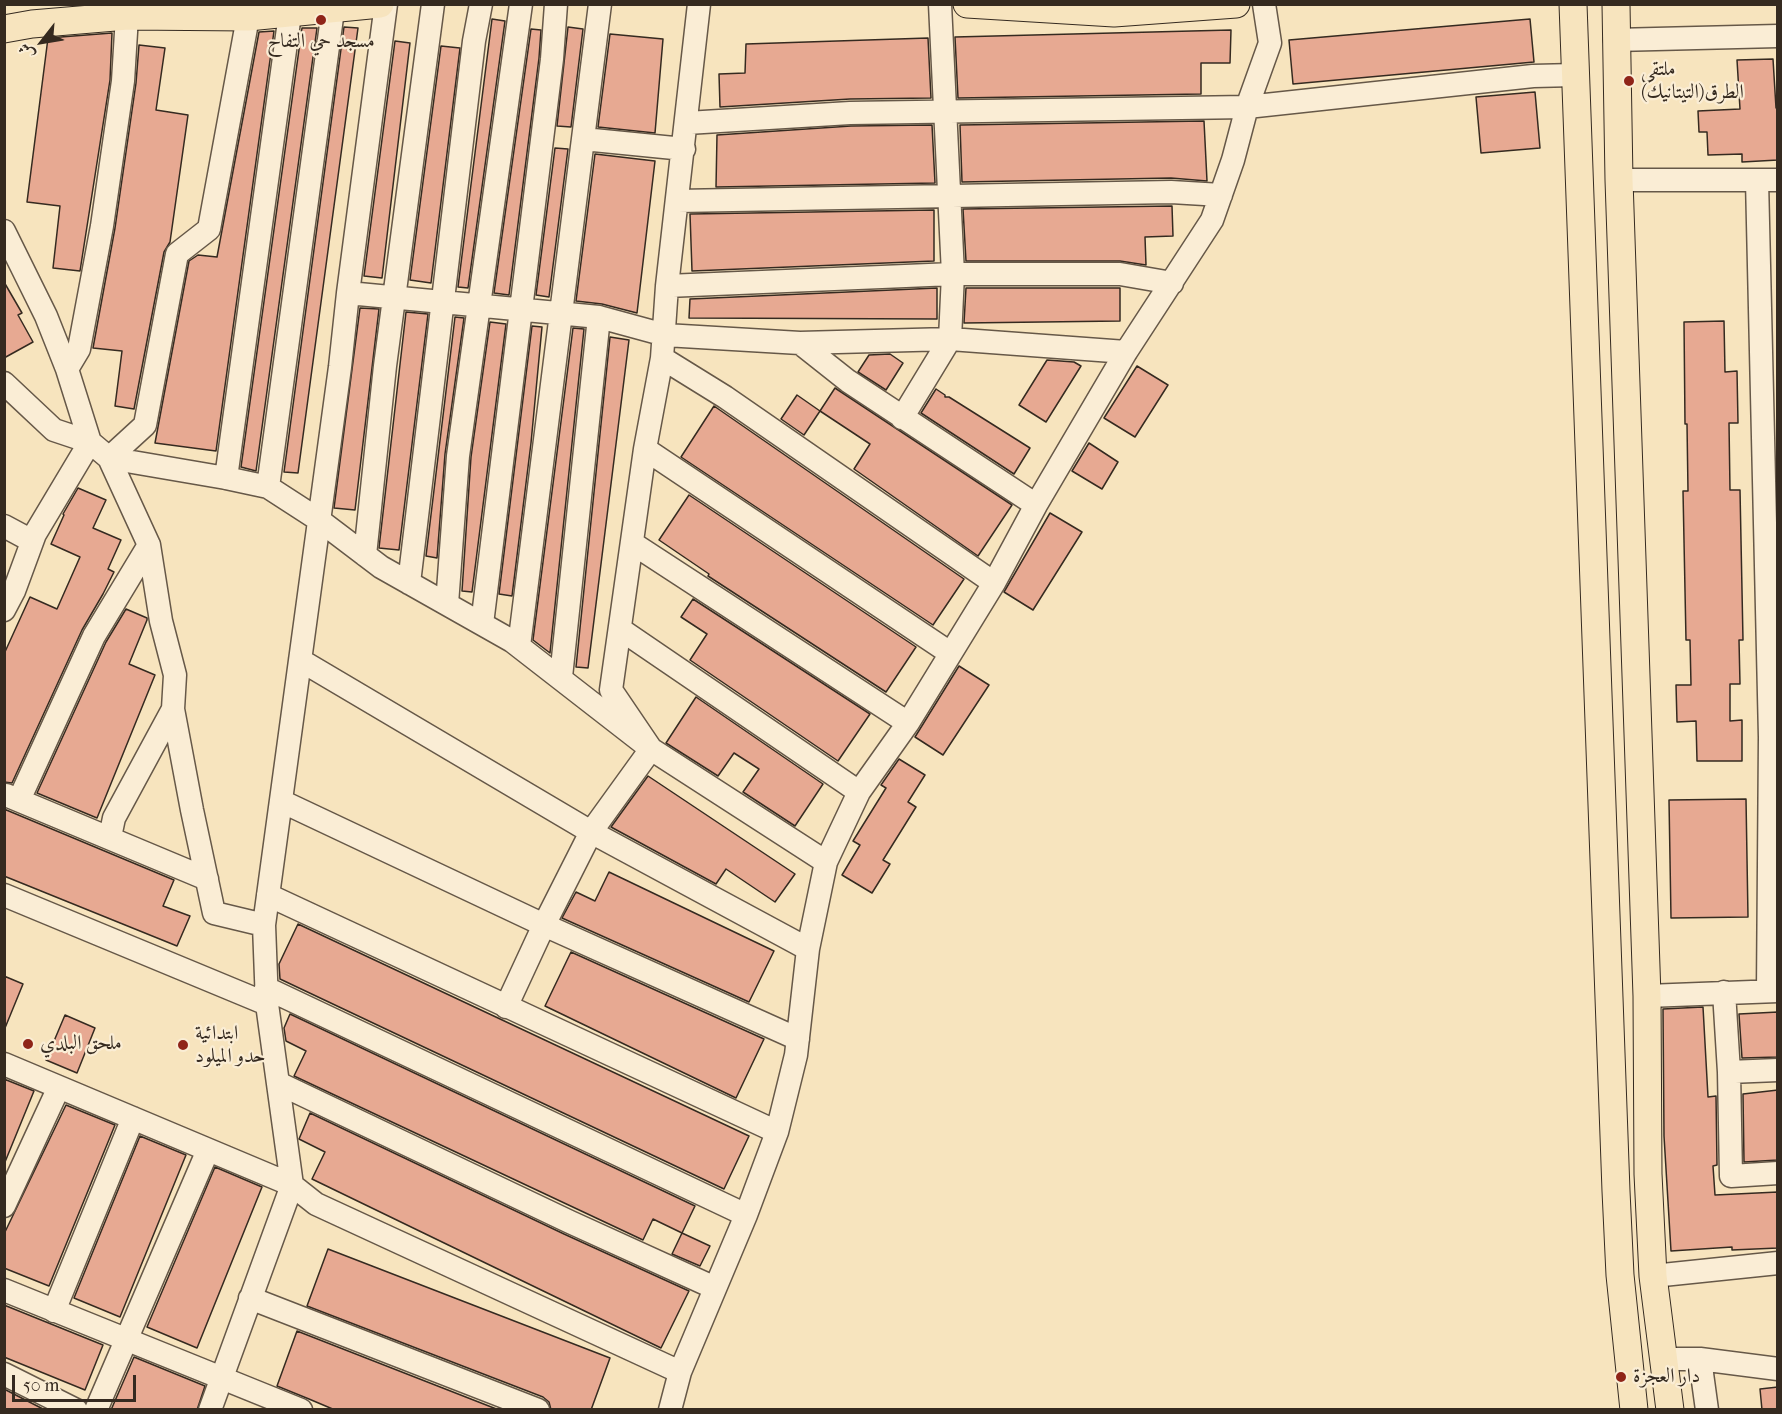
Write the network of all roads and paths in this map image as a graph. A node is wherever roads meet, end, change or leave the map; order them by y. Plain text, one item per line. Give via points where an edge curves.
1 (380, 4) edge
2 (386, 4) edge
3 (433, 4) edge
4 (481, 4) edge
5 (521, 4) edge
6 (556, 4) edge
7 (600, 4) edge
8 (699, 4) edge
9 (940, 4) edge
10 (967, 4) edge
11 (1236, 4) edge
12 (1264, 4) edge
13 (1573, 4) edge
14 (1616, 4) edge
15 (1114, 9) edge
16 (333, 10) junction
17 (290, 14) junction
18 (127, 16) junction
19 (248, 17) junction
20 (4, 29) edge
21 (1778, 36) edge
22 (1615, 40) junction
23 (1575, 75) junction
24 (1247, 107) junction
25 (945, 111) junction
26 (687, 123) junction
27 (583, 139) junction
28 (684, 149) junction
29 (1618, 180) junction
30 (1767, 180) edge
31 (1221, 195) junction
32 (949, 196) junction
33 (678, 201) junction
34 (4, 231) edge
35 (953, 274) junction
36 (1172, 284) junction
37 (668, 286) junction
38 (348, 294) junction
39 (394, 298) junction
40 (442, 302) junction
41 (479, 306) junction
42 (521, 310) junction
43 (561, 313) junction
44 (598, 317) junction
45 (1769, 327) edge
46 (665, 335) junction
47 (950, 339) junction
48 (800, 343) junction
49 (1126, 352) junction
50 (662, 358) junction
51 (67, 369) junction
52 (4, 382) edge
53 (902, 418) junction
54 (90, 442) junction
55 (645, 449) junction
56 (108, 458) junction
57 (226, 478) junction
58 (268, 488) junction
59 (1771, 497) edge
60 (1036, 505) junction
61 (319, 520) junction
62 (4, 526) edge
63 (33, 541) junction
64 (632, 543) junction
65 (149, 545) junction
66 (365, 555) junction
67 (1772, 580) edge
68 (409, 583) junction
69 (994, 583) junction
70 (447, 604) junction
71 (4, 609) edge
72 (482, 624) junction
73 (620, 629) junction
74 (519, 646) junction
75 (950, 653) junction
76 (300, 660) junction
77 (561, 677) junction
78 (173, 709) junction
79 (908, 723) junction
80 (651, 749) junction
81 (859, 792) junction
82 (12, 797) edge
83 (281, 801) junction
84 (1774, 822) edge
85 (591, 832) junction
86 (110, 837) junction
87 (826, 862) junction
88 (207, 879) junction
89 (4, 895) edge
90 (268, 895) junction
91 (264, 925) junction
92 (544, 925) junction
93 (808, 950) junction
94 (1773, 991) edge
95 (1724, 992) junction
96 (267, 996) junction
97 (1647, 996) junction
98 (506, 1007) junction
99 (798, 1039) junction
100 (4, 1064) edge
101 (1778, 1070) edge
102 (1729, 1072) junction
103 (278, 1083) junction
104 (59, 1087) junction
105 (133, 1118) junction
106 (777, 1132) junction
107 (208, 1150) junction
108 (1778, 1173) edge
109 (292, 1185) junction
110 (4, 1206) edge
111 (746, 1215) junction
112 (1778, 1263) edge
113 (1653, 1276) junction
114 (715, 1288) junction
115 (4, 1290) edge
116 (250, 1298) junction
117 (54, 1311) junction
118 (128, 1340) junction
119 (1665, 1359) junction
120 (1700, 1359) junction
121 (1778, 1369) edge
122 (680, 1372) junction
123 (4, 1374) edge
124 (222, 1378) junction
125 (300, 1409) edge
126 (76, 1410) edge
127 (96, 1410) edge
128 (210, 1410) edge
129 (538, 1410) edge
130 (670, 1410) edge
131 (1634, 1410) edge
132 (1670, 1410) edge
133 (1707, 1410) edge

1 - 16 main road
2 - 38 street
3 - 39 street
4 - 40 street
5 - 41 street
6 - 42 street
7 - 27 street
8 - 26 street
9 - 25 street
10 - 15 main road
11 - 15 main road
12 - 24 street via 1270,43
13 - 23 main road
14 - 22 main road
16 - 17 main road
16 - 58 street
17 - 19 main road
17 - 57 street
18 - 19 main road
18 - 20 main road
18 - 51 street via 123,81 98,249 79,349
19 - 56 street via 209,229 177,254 145,425
21 - 22 street
22 - 29 main road
23 - 24 street via 1533,76
23 - 131 main road via 1618,1244
24 - 25 street
24 - 31 street
25 - 26 street
25 - 32 street
26 - 28 street
27 - 28 street
27 - 43 street
28 - 33 street
29 - 30 street
29 - 97 main road
30 - 45 street
31 - 32 street via 1171,192
31 - 36 street via 1212,220
32 - 33 street
32 - 35 street
33 - 37 street
34 - 51 street
35 - 36 street via 1120,274
35 - 37 street
35 - 47 street
36 - 49 street
37 - 46 street
38 - 39 street
38 - 61 street
39 - 40 street
39 - 66 street
40 - 41 street
40 - 68 street
41 - 42 street
41 - 70 street via 458,456
42 - 43 street
42 - 72 street
43 - 44 street
43 - 74 street
44 - 46 street
44 - 77 street
45 - 59 street
46 - 48 street
46 - 50 street
47 - 48 street
47 - 49 street
47 - 53 street
48 - 53 street
49 - 60 street
50 - 55 street
50 - 69 street via 725,397
51 - 54 street
52 - 54 street via 54,430
53 - 60 street
54 - 56 street
54 - 63 street
55 - 64 street
55 - 75 street
56 - 57 street
56 - 65 street
57 - 58 street
58 - 61 street
59 - 67 street
60 - 69 street
61 - 66 street
61 - 76 street
62 - 63 street
63 - 71 street
64 - 73 street
64 - 79 street
65 - 78 street via 161,621 175,675
65 - 82 street via 94,636
66 - 68 street
67 - 84 street via 1770,737
68 - 70 street
69 - 75 street
70 - 72 street
72 - 74 street
73 - 80 street via 611,690
73 - 81 street
74 - 77 street
75 - 79 street
76 - 83 street
76 - 85 street
77 - 80 street
78 - 86 street via 114,818
78 - 88 street
79 - 81 street
80 - 85 street
80 - 87 street
81 - 87 street
82 - 86 street
83 - 90 street
83 - 92 street
84 - 94 street
85 - 92 street
85 - 93 street
86 - 88 street
87 - 93 street
88 - 91 street via 214,913
89 - 96 street
90 - 91 street
90 - 98 street
91 - 96 street
92 - 98 street
92 - 99 street
93 - 99 street
94 - 95 street
95 - 97 street
95 - 102 street
96 - 103 street
96 - 111 street
97 - 113 main road
98 - 106 street
99 - 106 street
100 - 104 street
101 - 102 street
102 - 108 street via 1731,1176
103 - 109 street
103 - 114 street
104 - 105 street
104 - 110 street
105 - 107 street
105 - 117 street
106 - 111 street
107 - 109 street
107 - 118 street
109 - 116 street
109 - 122 street via 316,1204
111 - 114 street
112 - 113 street
113 - 119 main road
114 - 122 street
115 - 117 street
116 - 124 street
116 - 129 street
117 - 118 street
118 - 124 street
118 - 127 street
119 - 120 street
119 - 132 main road
120 - 121 street
120 - 133 street
122 - 130 street
123 - 126 street
124 - 125 street
124 - 128 street

